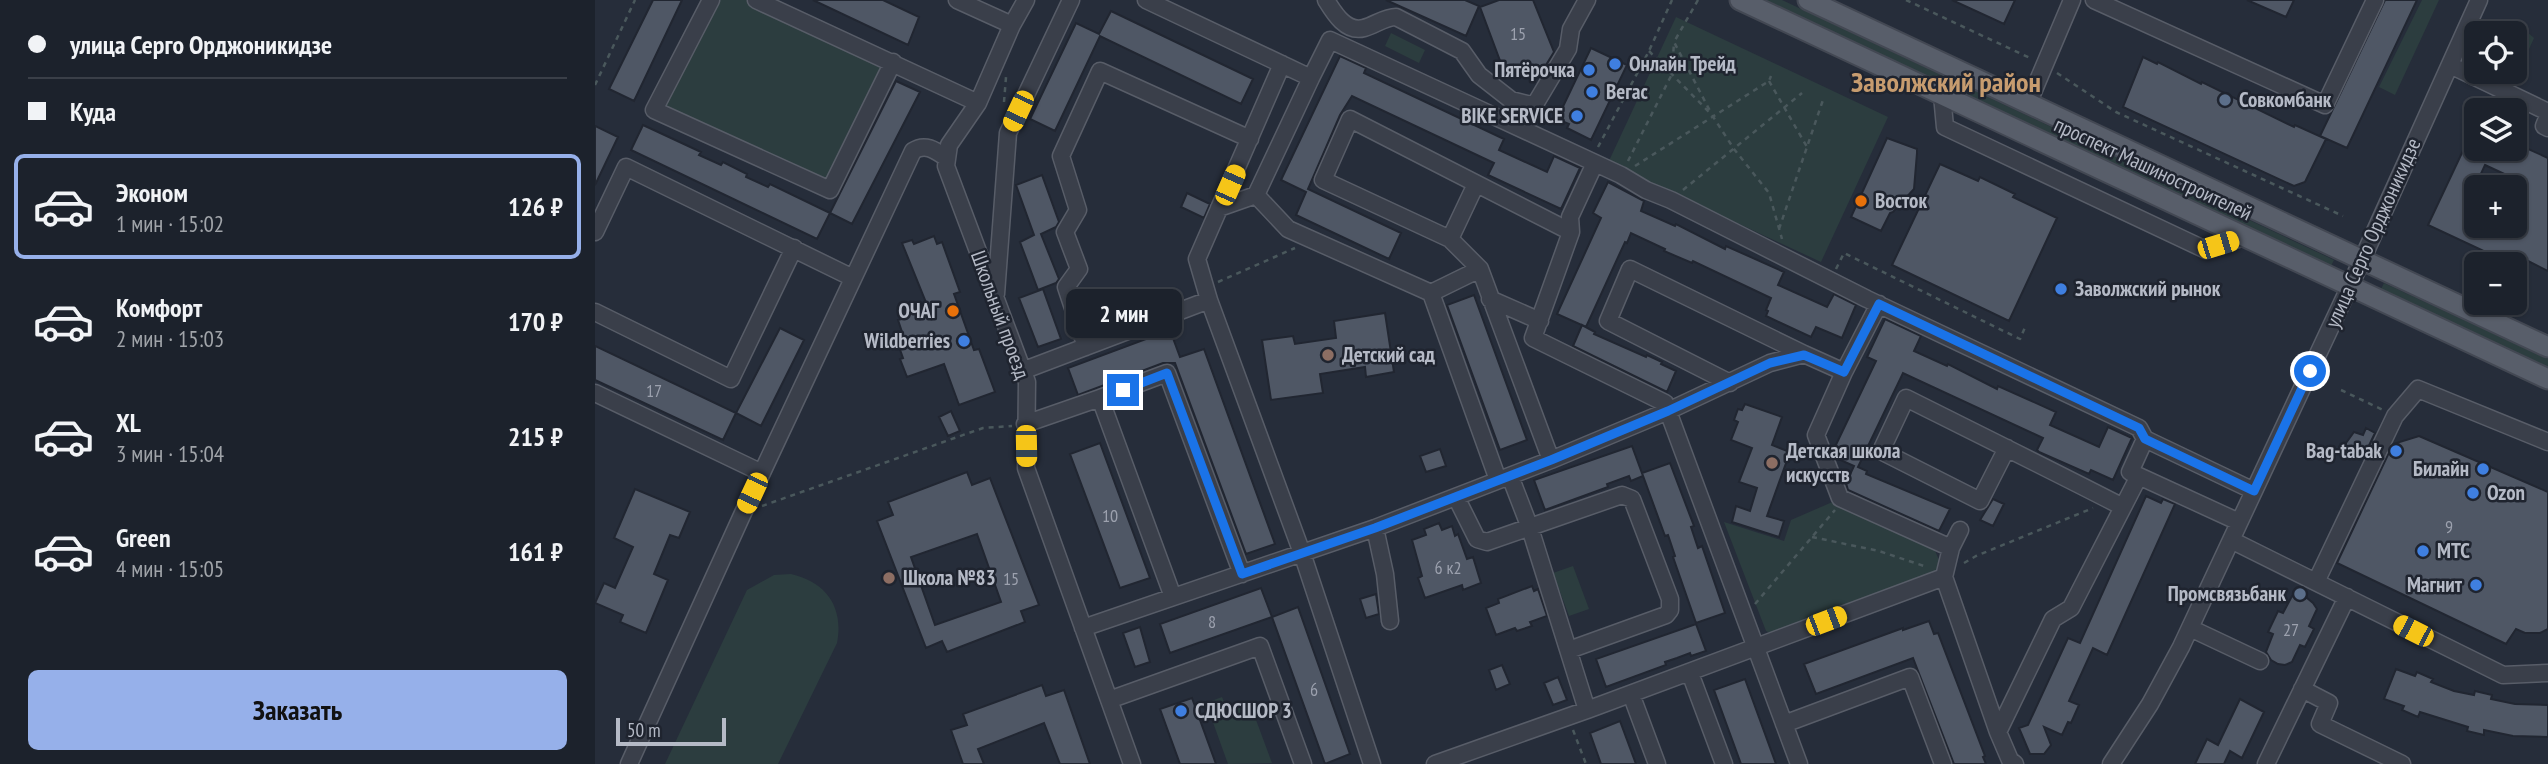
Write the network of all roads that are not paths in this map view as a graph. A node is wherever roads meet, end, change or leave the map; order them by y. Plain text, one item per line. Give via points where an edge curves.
1 (711, 0) edge
2 (756, 0) edge
3 (957, 0) edge
4 (1026, 0) edge
5 (1071, 0) edge
6 (1146, 0) edge
7 (1326, 0) edge
8 (1587, 0) edge
9 (1740, 0) edge
10 (1808, 0) edge
11 (2094, 0) edge
12 (2375, 0) edge
13 (2479, 0) edge
14 (2066, 2) edge
15 (1337, 19) junction
16 (1012, 25) junction
17 (1330, 40) junction
18 (893, 62) junction
19 (1282, 64) junction
20 (2449, 65) junction
21 (1311, 78) junction
22 (1942, 95) junction
23 (978, 103) junction
24 (2028, 104) junction
25 (2548, 114) edge
26 (2548, 128) edge
27 (1250, 139) junction
28 (945, 158) junction
29 (1593, 162) junction
30 (1476, 184) junction
31 (1256, 195) junction
32 (1219, 208) junction
33 (595, 232) edge
34 (1571, 232) junction
35 (2244, 237) junction
36 (1450, 239) junction
37 (794, 248) junction
38 (2362, 260) junction
39 (1480, 269) junction
40 (853, 278) junction
41 (2349, 287) junction
42 (1431, 293) junction
43 (1207, 294) junction
44 (1490, 299) junction
45 (996, 300) junction
46 (1879, 304) junction
47 (595, 312) edge
48 (1540, 321) junction
49 (1086, 347) junction
50 (2548, 347) edge
51 (1804, 355) junction
52 (1022, 371) junction
53 (1844, 372) junction
54 (2548, 379) edge
55 (1730, 383) junction
56 (595, 393) edge
57 (1100, 398) junction
58 (1668, 411) junction
59 (1025, 424) junction
60 (2145, 439) junction
61 (2548, 442) edge
62 (2007, 448) junction
63 (1551, 460) junction
64 (762, 472) junction
65 (2139, 476) junction
66 (1504, 478) junction
67 (2254, 491) junction
68 (1456, 497) junction
69 (2117, 504) junction
70 (2239, 522) junction
71 (1375, 528) junction
72 (1530, 528) junction
73 (1960, 530) dead end
74 (2231, 540) junction
75 (1951, 548) junction
76 (1302, 553) junction
77 (1242, 574) junction
78 (1944, 575) junction
79 (2316, 582) junction
80 (1173, 597) junction
81 (2347, 597) junction
82 (1390, 621) dead end
83 (1083, 628) junction
84 (2190, 628) junction
85 (1755, 648) junction
86 (1569, 650) junction
87 (2260, 661) dead end
88 (1690, 673) junction
89 (2548, 673) edge
90 (2302, 689) junction
91 (1631, 694) junction
92 (1109, 700) junction
93 (1587, 710) junction
94 (1784, 724) junction
95 (1998, 732) junction
96 (629, 764) edge
97 (1132, 764) edge
98 (1303, 764) edge
99 (1372, 764) edge
100 (1435, 764) edge
101 (1657, 764) edge
102 (1724, 764) edge
103 (1799, 764) edge
104 (1943, 764) edge
105 (2015, 764) edge
106 (2111, 764) edge
107 (2266, 764) edge
108 (2402, 764) edge

1 - 18 street via 654,110 829,190
2 - 18 street
3 - 16 street
4 - 16 street
5 - 45 street via 1008,133
6 - 19 street
7 - 15 street
8 - 15 street via 1571,29 1569,49 1531,105 1511,100 1479,75 1462,51 1397,17 1360,29
9 - 22 main road, проспект Машиностроителей
10 - 24 main road, проспект Машиностроителей
11 - 12 street via 2325,105
13 - 20 street, улица Серго Орджоникидзе
14 - 24 street
15 - 17 street
16 - 23 street
17 - 21 street
17 - 29 street
18 - 23 street
19 - 21 street
19 - 27 street
20 - 25 street
20 - 38 street, улица Серго Орджоникидзе
21 - 31 street
22 - 35 main road, проспект Машиностроителей
22 - 35 street via 1945,127 2181,239 2206,250
23 - 28 street
24 - 38 main road, проспект Машиностроителей
25 - 26 street via 2543,126
27 - 32 street
27 - 49 street via 1100,71 1061,156 1078,210 1065,232 1079,269 1066,287
28 - 40 street via 930,147 913,151
28 - 45 street, Школьный проезд
29 - 34 street via 1570,217
29 - 46 street
30 - 34 street
30 - 36 street
30 - 36 street via 1350,119 1323,180
31 - 32 street
31 - 42 street via 1288,229
32 - 43 street via 1197,258
33 - 37 street via 626,167
34 - 48 street
35 - 41 main road, проспект Машиностроителей
36 - 39 street
37 - 40 street
37 - 47 street via 731,379
38 - 41 street, улица Серго Орджоникидзе
38 - 50 main road, проспект Машиностроителей
39 - 42 street
39 - 44 street
40 - 64 street
41 - 54 main road, проспект Машиностроителей
41 - 67 street, улица Серго Орджоникидзе
42 - 66 street
43 - 49 street
43 - 76 street
44 - 48 street
44 - 63 street
45 - 52 street, Школьный проезд
46 - 53 street
46 - 60 street via 2139,428
48 - 58 street via 1533,338 1665,403
49 - 52 street
51 - 53 street
51 - 55 street via 1770,363
51 - 55 street via 1630,270 1608,321
52 - 59 street, Школьный проезд via 1027,382
53 - 75 street via 1816,435 1840,498
55 - 58 street
56 - 64 street
57 - 59 street
57 - 77 street via 1167,373
57 - 80 street
58 - 63 street
58 - 85 street
59 - 83 street, Школьный проезд via 1026,468
60 - 65 street via 2130,472
60 - 67 street
61 - 79 street via 2418,389 2395,416
62 - 62 street via 1906,398 1881,451 1980,501
62 - 69 street
63 - 66 street
64 - 96 street
65 - 69 street
65 - 70 street
66 - 68 street
66 - 72 street
67 - 70 street, улица Серго Орджоникидзе
68 - 71 street
68 - 72 street via 1477,539 1487,542
69 - 95 street via 2071,608 2053,619
70 - 74 street, улица Серго Орджоникидзе
71 - 76 street
71 - 82 street
72 - 86 street
72 - 86 street via 1622,495 1630,497 1670,599 1666,615
73 - 75 street
74 - 79 street
74 - 84 street, улица Серго Орджоникидзе
75 - 78 street
76 - 77 street
76 - 99 street
77 - 80 street
78 - 85 street
78 - 95 street
79 - 81 street
80 - 83 street
81 - 89 street via 2503,675
81 - 90 street
83 - 92 street, Школьный проезд
84 - 87 street
84 - 106 street, улица Серго Орджоникидзе via 2150,704
85 - 88 street
85 - 94 street
86 - 93 street
88 - 91 street
88 - 102 street
90 - 107 street
90 - 108 street via 2329,703 2320,724
91 - 93 street
91 - 101 street
92 - 97 street, Школьный проезд
92 - 98 street via 1260,646
93 - 100 street
94 - 103 street
94 - 104 street via 1910,677
95 - 105 street

